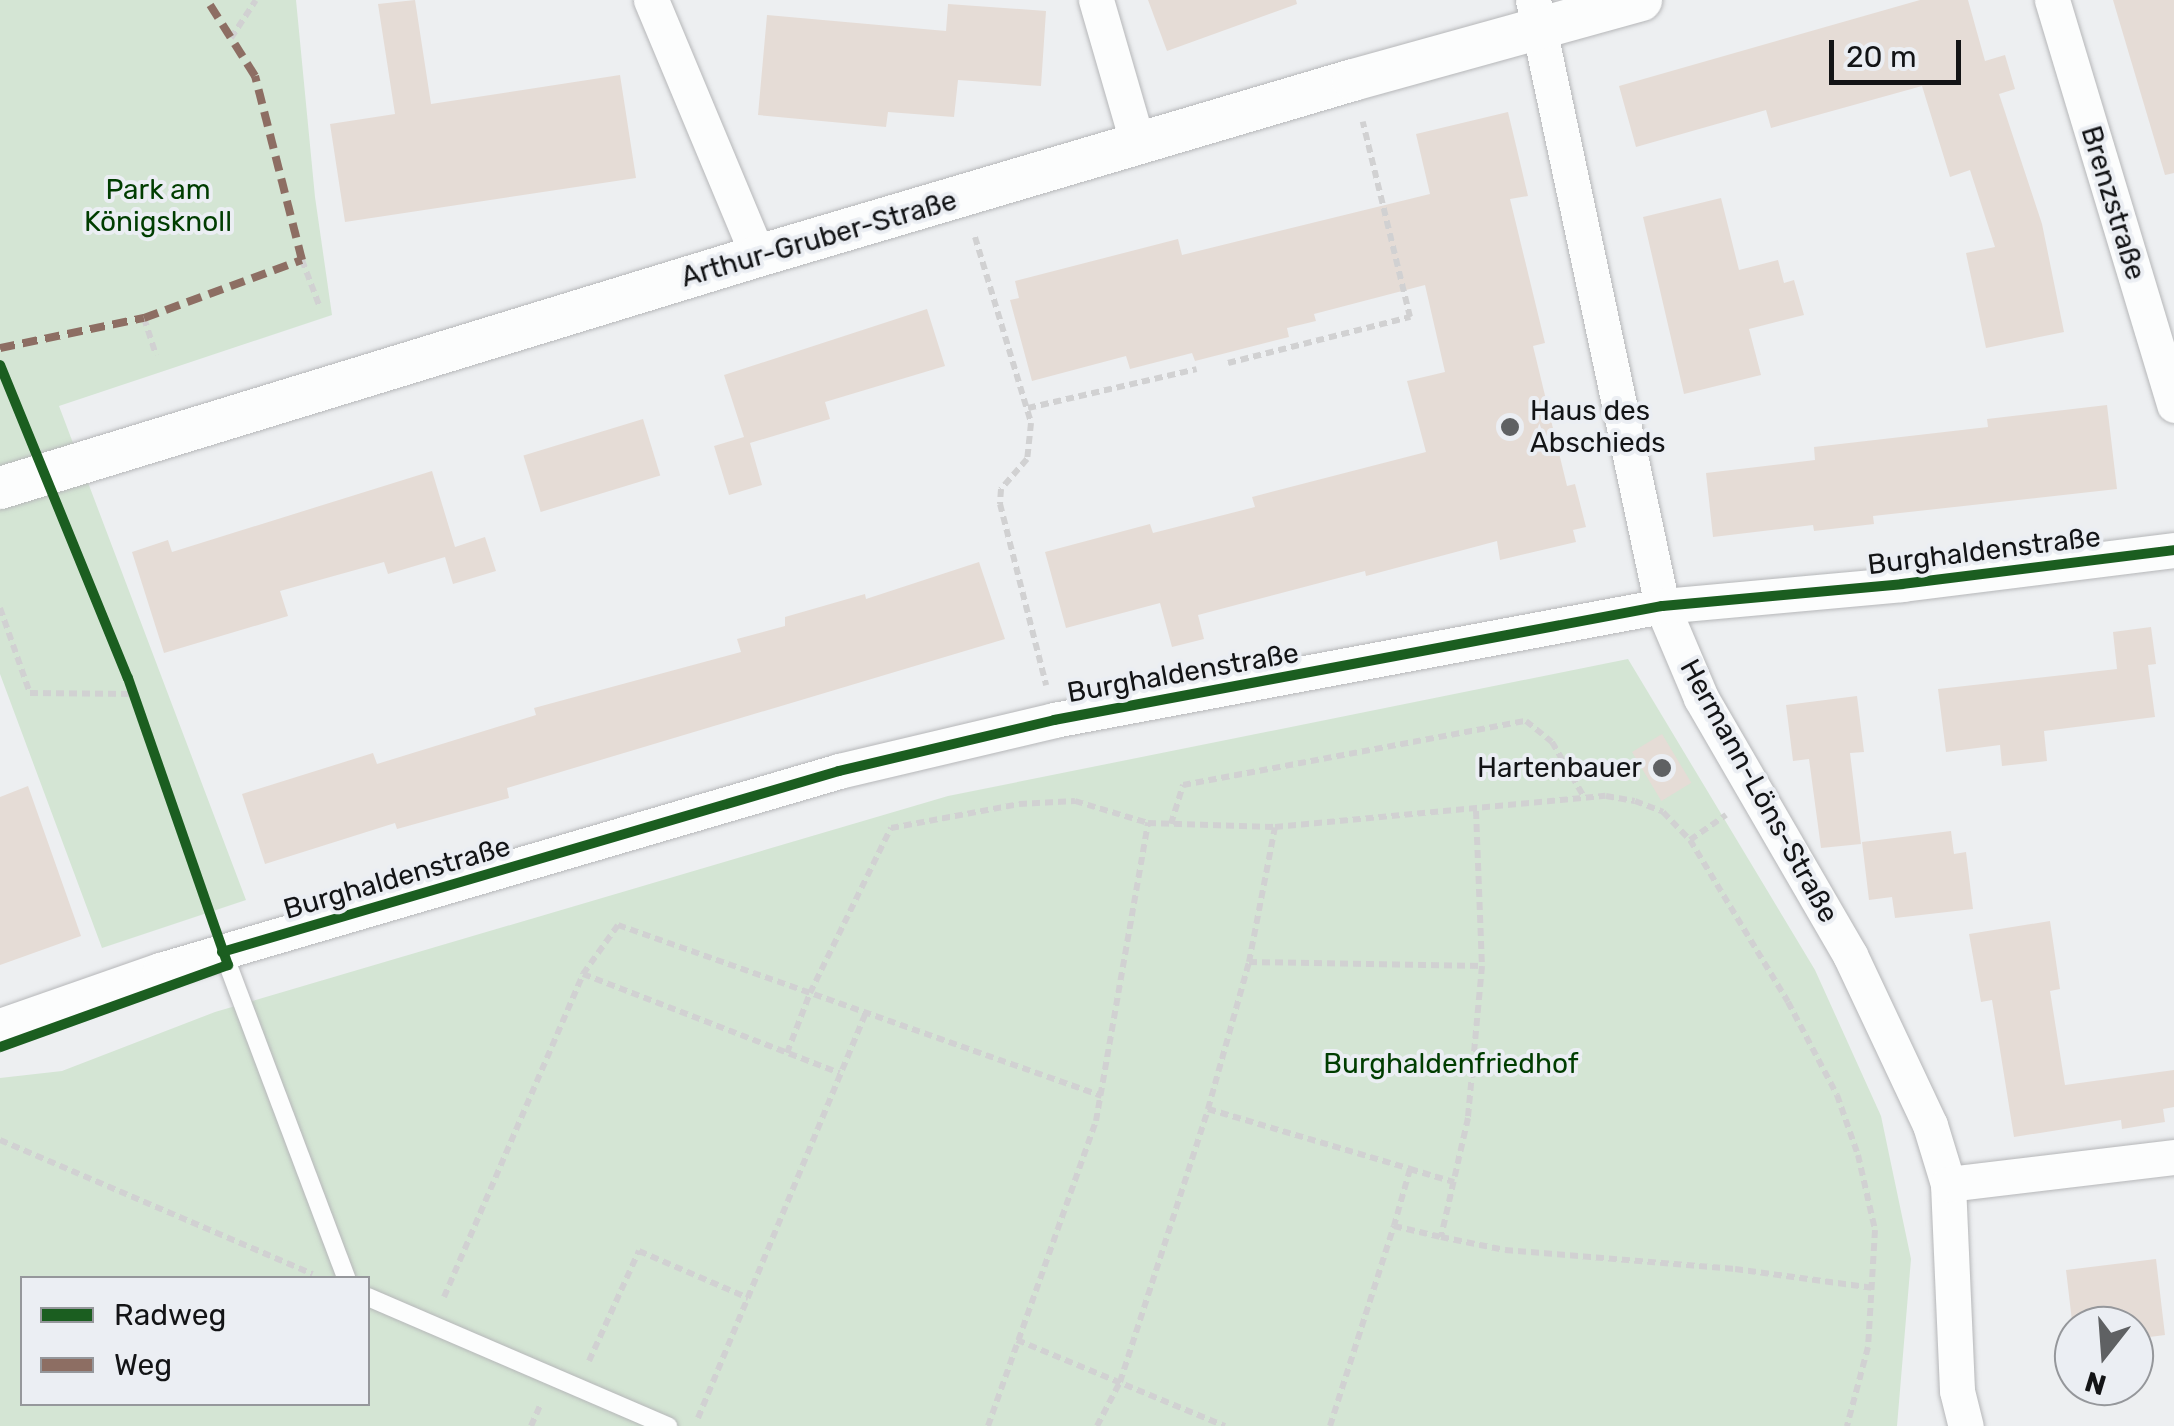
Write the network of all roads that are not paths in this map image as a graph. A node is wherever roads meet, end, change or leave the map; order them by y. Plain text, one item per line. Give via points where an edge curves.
1 (651, 0) edge
2 (1096, 0) edge
3 (1641, 0) edge
4 (2052, 0) edge
5 (1536, 14) edge
6 (1138, 145) junction
7 (758, 256) junction
8 (2174, 405) edge
9 (0, 488) edge
10 (2174, 550) edge
11 (1662, 606) junction
12 (228, 965) dead end
13 (0, 1026) edge
14 (2174, 1157) edge
15 (1948, 1184) junction
16 (345, 1276) edge
17 (370, 1298) edge
18 (668, 1426) edge
19 (1966, 1426) edge

1 - 7 street
2 - 6 street
3 - 5 street, Arthur-Gruber-Straße
4 - 8 street, Brenzstraße
5 - 6 street, Arthur-Gruber-Straße via 1353,80
5 - 11 street, Hermann-Löns-Straße
6 - 7 street, Arthur-Gruber-Straße
7 - 9 street, Arthur-Gruber-Straße
10 - 11 street, Burghaldenstraße
11 - 13 street, Burghaldenstraße via 1054,720 839,771 160,970
11 - 15 street, Hermann-Löns-Straße via 1701,698 1850,954 1930,1125
12 - 16 lane
14 - 15 street
15 - 19 street, Hermann-Löns-Straße via 1957,1391
17 - 18 lane

